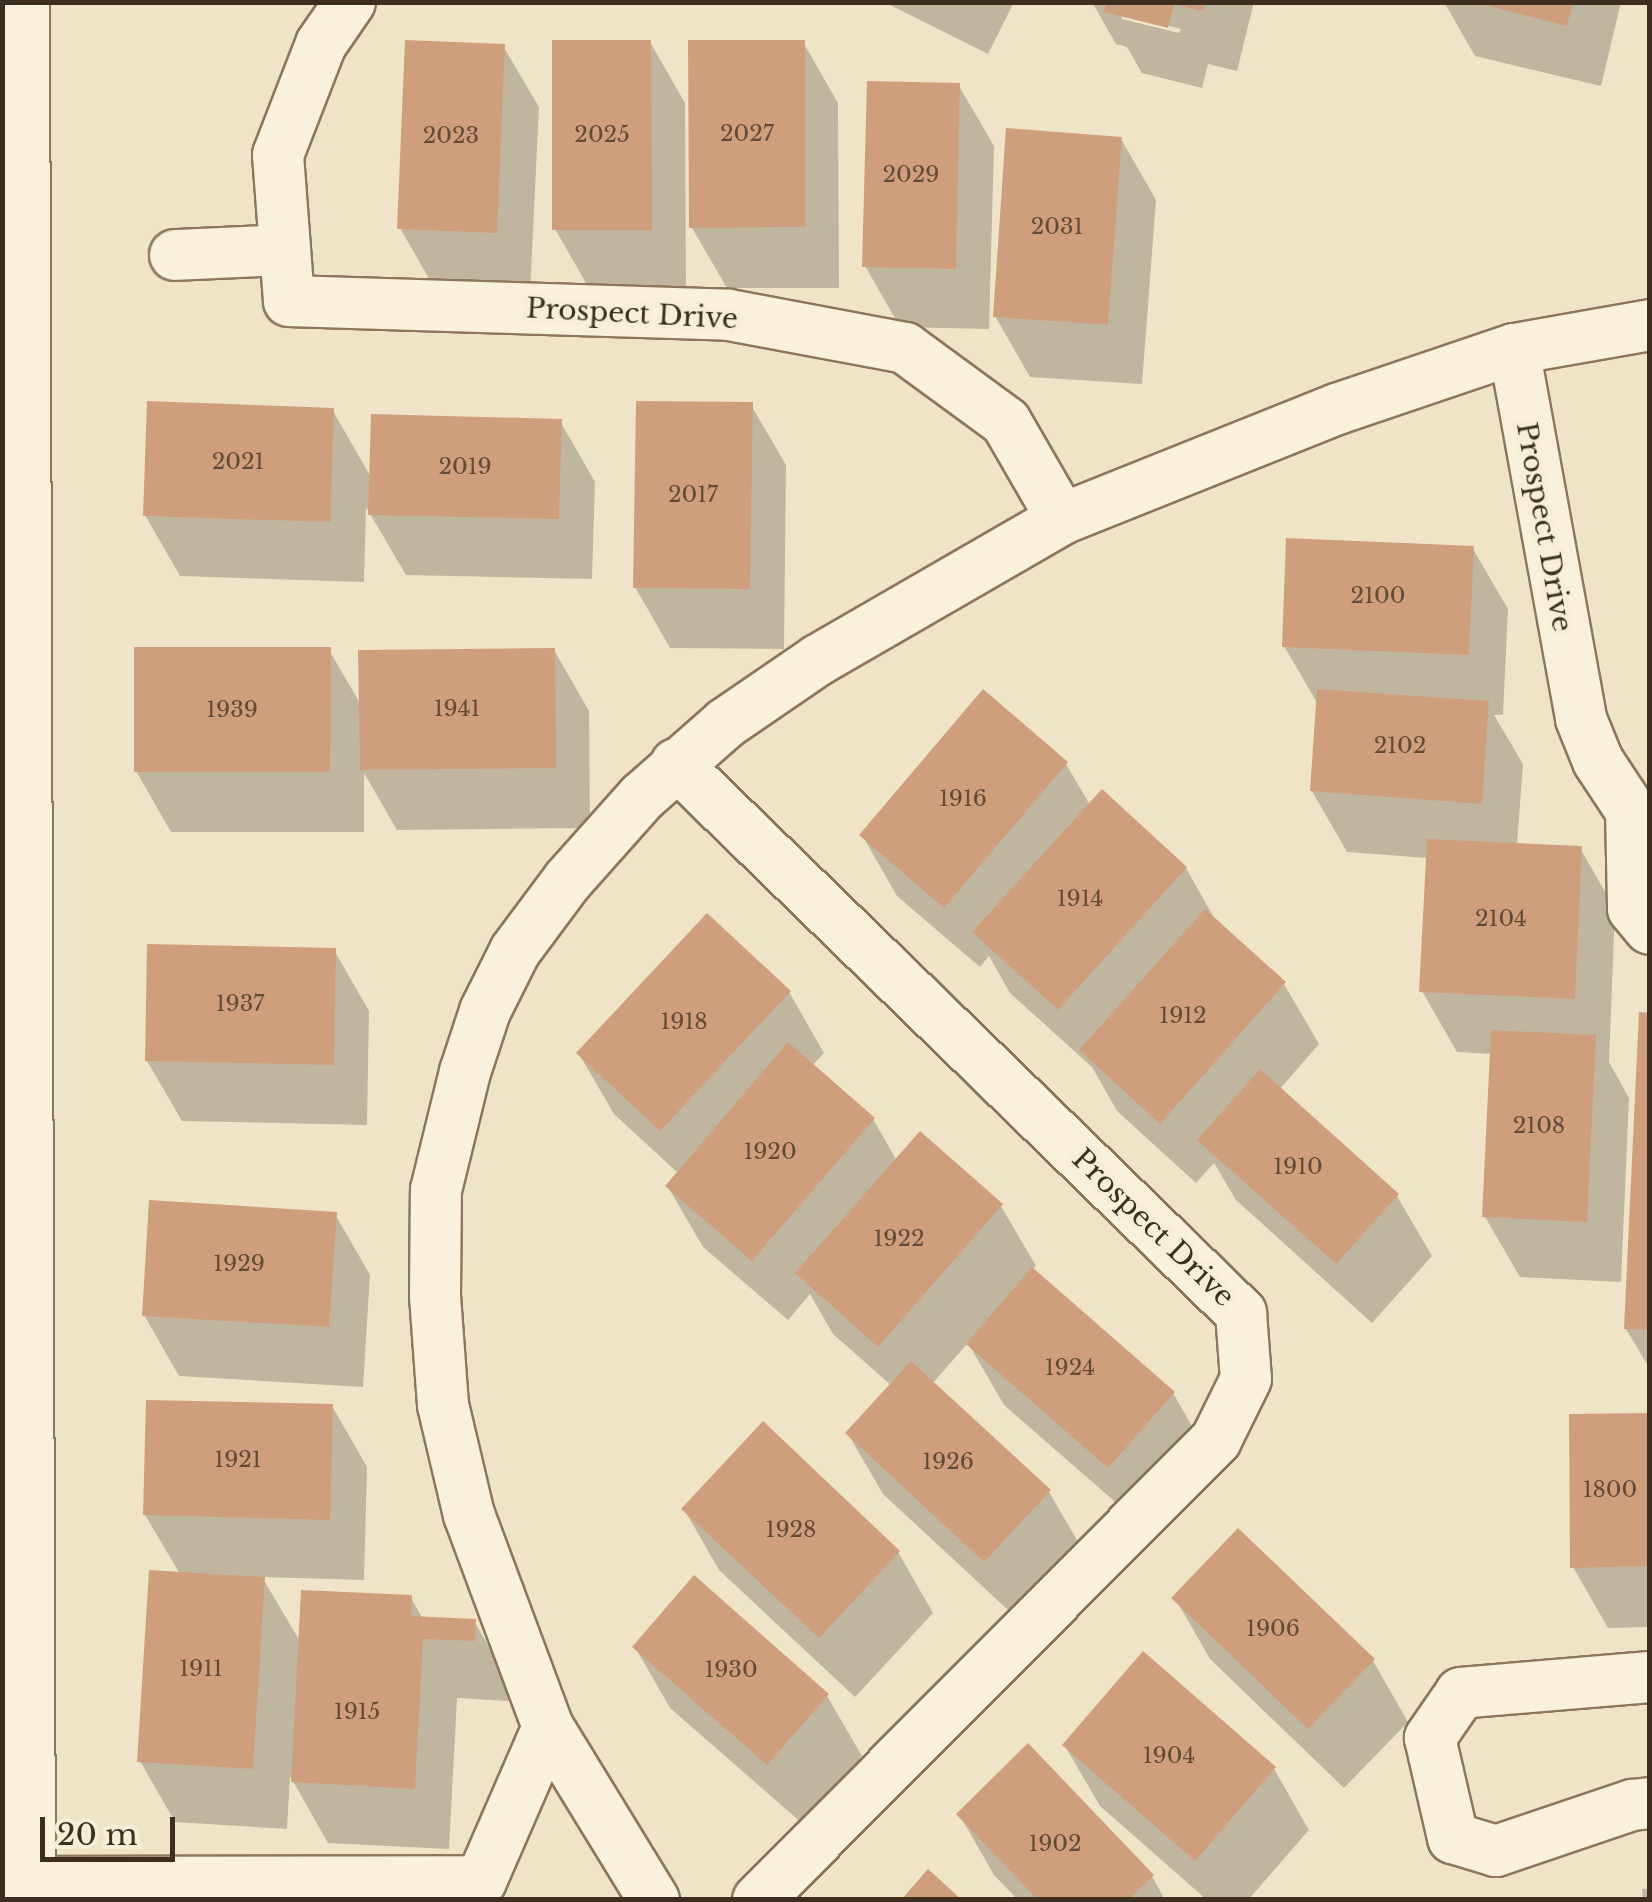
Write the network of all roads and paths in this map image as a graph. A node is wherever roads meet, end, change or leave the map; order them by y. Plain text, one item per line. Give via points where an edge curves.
1 (21, 2) edge
2 (350, 2) edge
3 (285, 250) junction
4 (175, 255) dead end
5 (1650, 325) edge
6 (1514, 349) junction
7 (1062, 519) junction
8 (676, 764) junction
9 (1640, 811) edge
10 (1650, 929) edge
11 (1650, 1677) edge
12 (548, 1726) junction
13 (1650, 1803) edge
14 (27, 1890) edge
15 (654, 1900) edge
16 (758, 1900) edge

1 - 14 street
2 - 3 street, Prospect Drive via 321,44 278,155
3 - 4 street
3 - 7 street, Prospect Drive via 289,301 729,315 905,348 1006,422
5 - 6 street
6 - 7 street via 1337,409
6 - 9 street, Prospect Drive via 1581,719 1598,761
7 - 8 street via 818,660
8 - 12 street via 568,880 516,951 485,1012 436,1190 443,1405 469,1516
8 - 16 street, Prospect Drive via 1241,1313 1246,1380 1216,1440
9 - 10 street, Prospect Drive via 1632,909
11 - 13 street via 1461,1693 1430,1738 1454,1838 1468,1843 1496,1851
12 - 14 street via 480,1881
12 - 15 street

